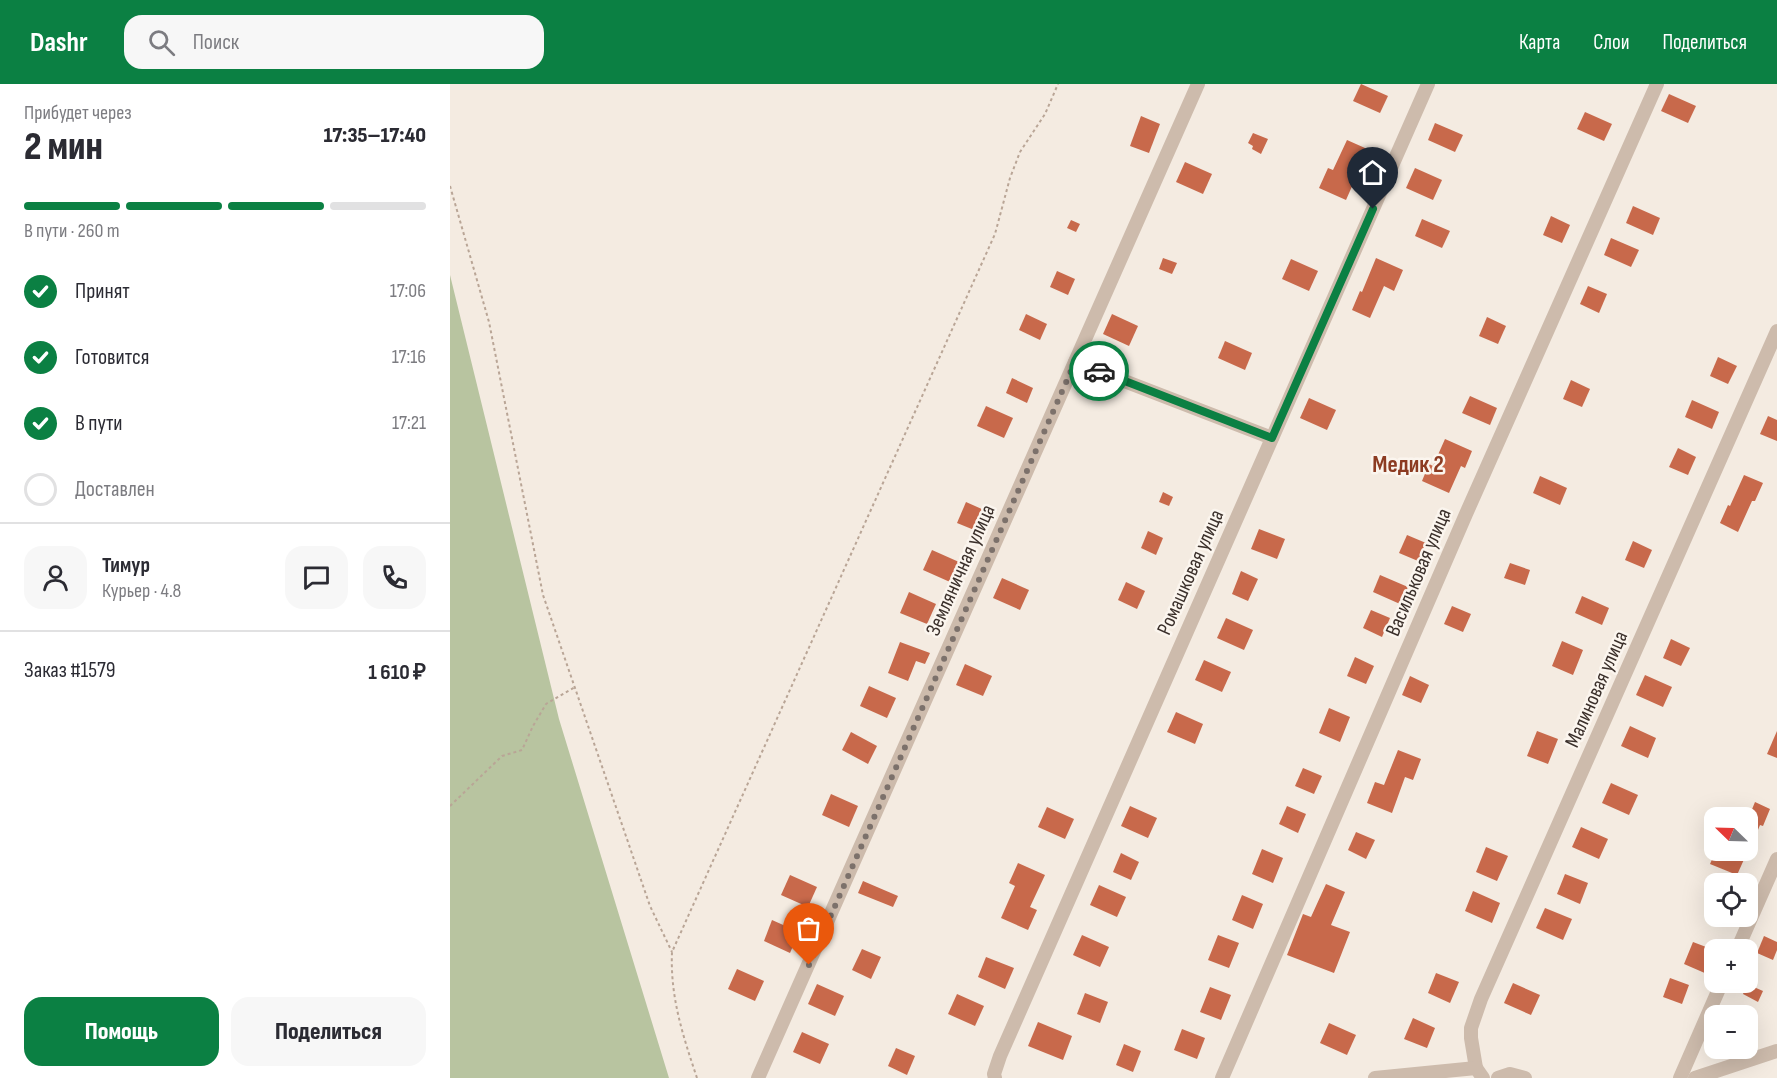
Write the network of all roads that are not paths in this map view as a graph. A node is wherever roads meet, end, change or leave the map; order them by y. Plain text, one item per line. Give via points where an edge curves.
1 (1198, 84) edge
2 (1428, 84) edge
3 (1657, 84) edge
4 (1777, 331) edge
5 (1075, 362) junction
6 (1272, 438) junction
7 (1777, 859) edge
8 (1742, 939) edge
9 (1717, 993) edge
10 (1777, 1051) edge
11 (1479, 1073) edge
12 (759, 1076) edge
13 (995, 1078) edge
14 (1222, 1078) edge
15 (1376, 1078) edge
16 (1498, 1078) edge
17 (1525, 1078) edge
18 (1680, 1078) edge
19 (1695, 1078) edge

1 - 5 street, Земляничная улица
2 - 6 street, Ромашковая улица
3 - 14 street, Васильковая улица
4 - 11 street, Малиновая улица via 1481,999 1471,1028
5 - 6 street
5 - 12 street, Земляничная улица
6 - 13 street, Ромашковая улица via 1000,1056
7 - 8 street
9 - 18 street
10 - 19 street
11 - 15 street
16 - 17 street via 1510,1074

